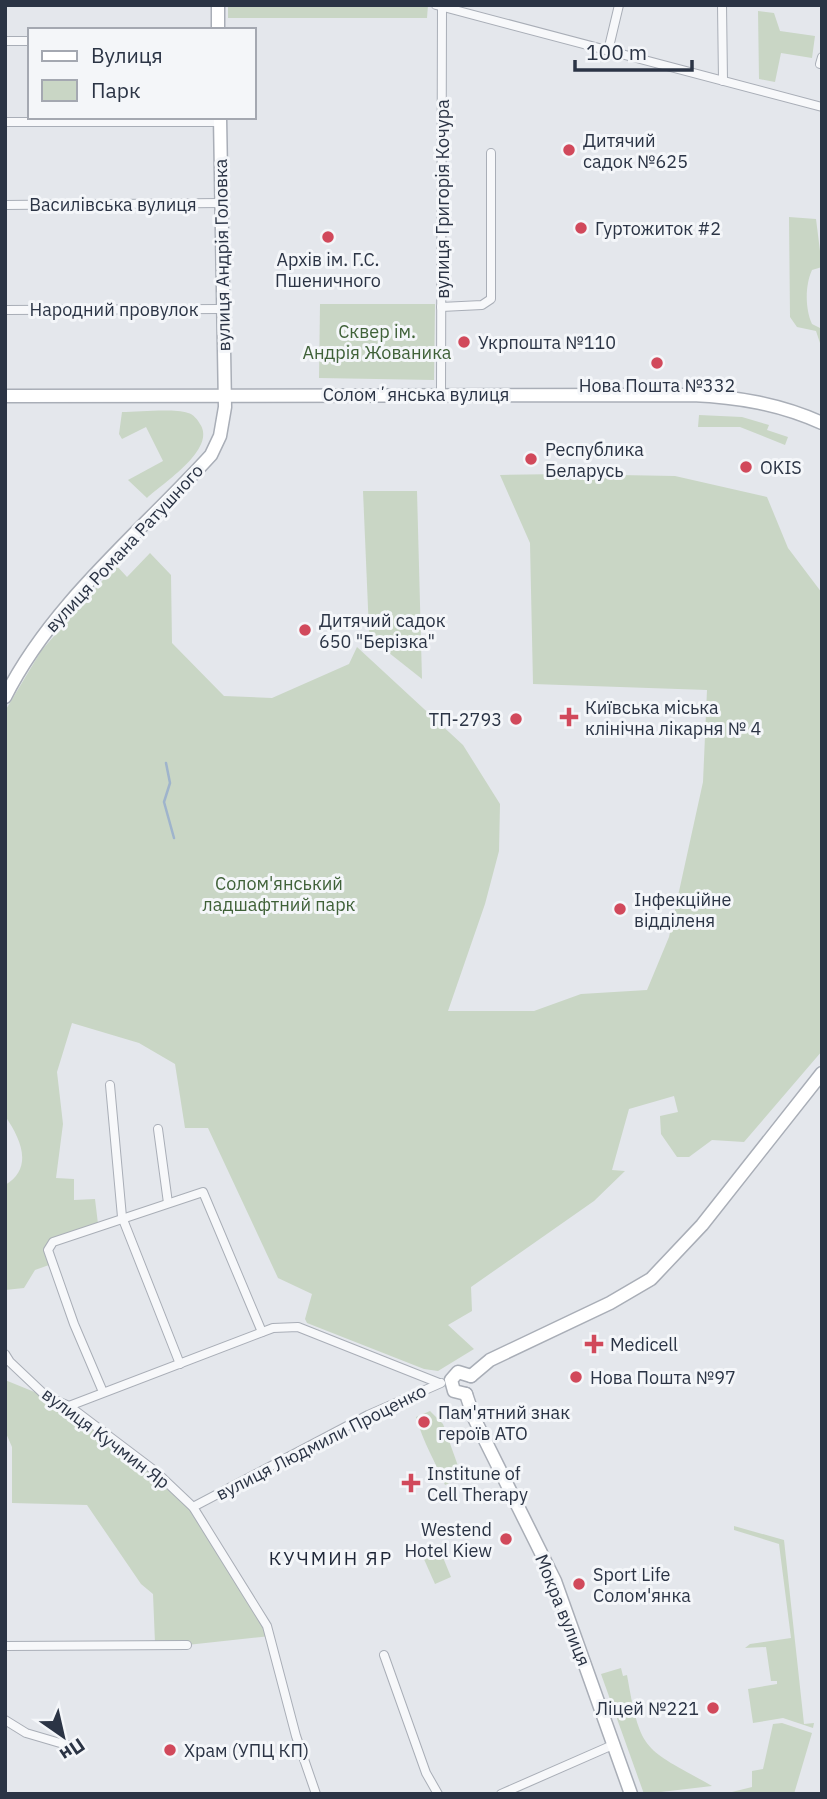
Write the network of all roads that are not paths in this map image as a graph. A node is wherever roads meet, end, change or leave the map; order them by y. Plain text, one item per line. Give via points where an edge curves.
1 (218, 5) edge
2 (619, 5) edge
3 (722, 5) edge
4 (440, 6) edge
5 (219, 28) edge
6 (5, 41) edge
7 (28, 41) edge
8 (608, 51) junction
9 (723, 81) junction
10 (822, 107) edge
11 (220, 119) edge
12 (5, 122) edge
13 (491, 153) dead end
14 (221, 204) junction
15 (5, 205) edge
16 (442, 307) junction
17 (222, 309) junction
18 (5, 310) edge
19 (441, 393) junction
20 (224, 394) junction
21 (5, 396) edge
22 (822, 423) edge
23 (5, 697) edge
24 (822, 1073) edge
25 (110, 1085) dead end
26 (158, 1129) dead end
27 (167, 1203) junction
28 (122, 1217) junction
29 (262, 1332) junction
30 (5, 1354) edge
31 (180, 1364) junction
32 (471, 1376) junction
33 (445, 1383) junction
34 (103, 1392) junction
35 (466, 1394) junction
36 (69, 1406) junction
37 (193, 1507) junction
38 (187, 1645) dead end
39 (5, 1646) edge
40 (384, 1655) dead end
41 (5, 1720) edge
42 (615, 1744) junction
43 (77, 1748) dead end
44 (316, 1794) edge
45 (438, 1794) edge
46 (501, 1794) edge
47 (631, 1794) edge

1 - 5 street
2 - 8 street
3 - 9 street
4 - 8 street
4 - 16 street, вулиця Григорія Кочура
6 - 7 street
8 - 9 street
9 - 10 street
11 - 12 street
11 - 14 street, вулиця Андрія Головка
13 - 16 street via 491,299 482,305
14 - 15 street, Василівська вулиця
14 - 17 street, вулиця Андрія Головка
16 - 19 street, вулиця Григорія Кочура
17 - 18 street, Народний провулок
17 - 20 street, вулиця Андрія Головка
19 - 20 street, Соломʼянська вулиця
19 - 22 street, Соломʼянська вулиця via 722,397 772,405
20 - 21 street, Соломʼянська вулиця
20 - 23 street, вулиця Романа Ратушного via 220,436 211,455 53,624
24 - 32 street via 702,1225 651,1279 490,1360
25 - 28 street
26 - 27 street
27 - 28 street
27 - 29 street via 204,1192
28 - 31 street
28 - 34 street via 53,1242 48,1250
29 - 31 street
29 - 33 street via 298,1327
30 - 36 street, вулиця Кучмин Яр via 47,1397
31 - 34 street
32 - 33 street via 458,1372
32 - 35 street via 474,1386
33 - 35 street via 456,1393
33 - 37 street, вулиця Людмили Проценко via 368,1415
34 - 36 street
35 - 42 street, Мокра вулиця via 555,1581
36 - 37 street, вулиця Кучмин Яр
37 - 44 street, вулиця Кучмин Яр via 267,1626
38 - 39 street
40 - 45 street via 426,1773
41 - 43 street via 26,1732
42 - 46 street
42 - 47 street, Мокра вулиця

